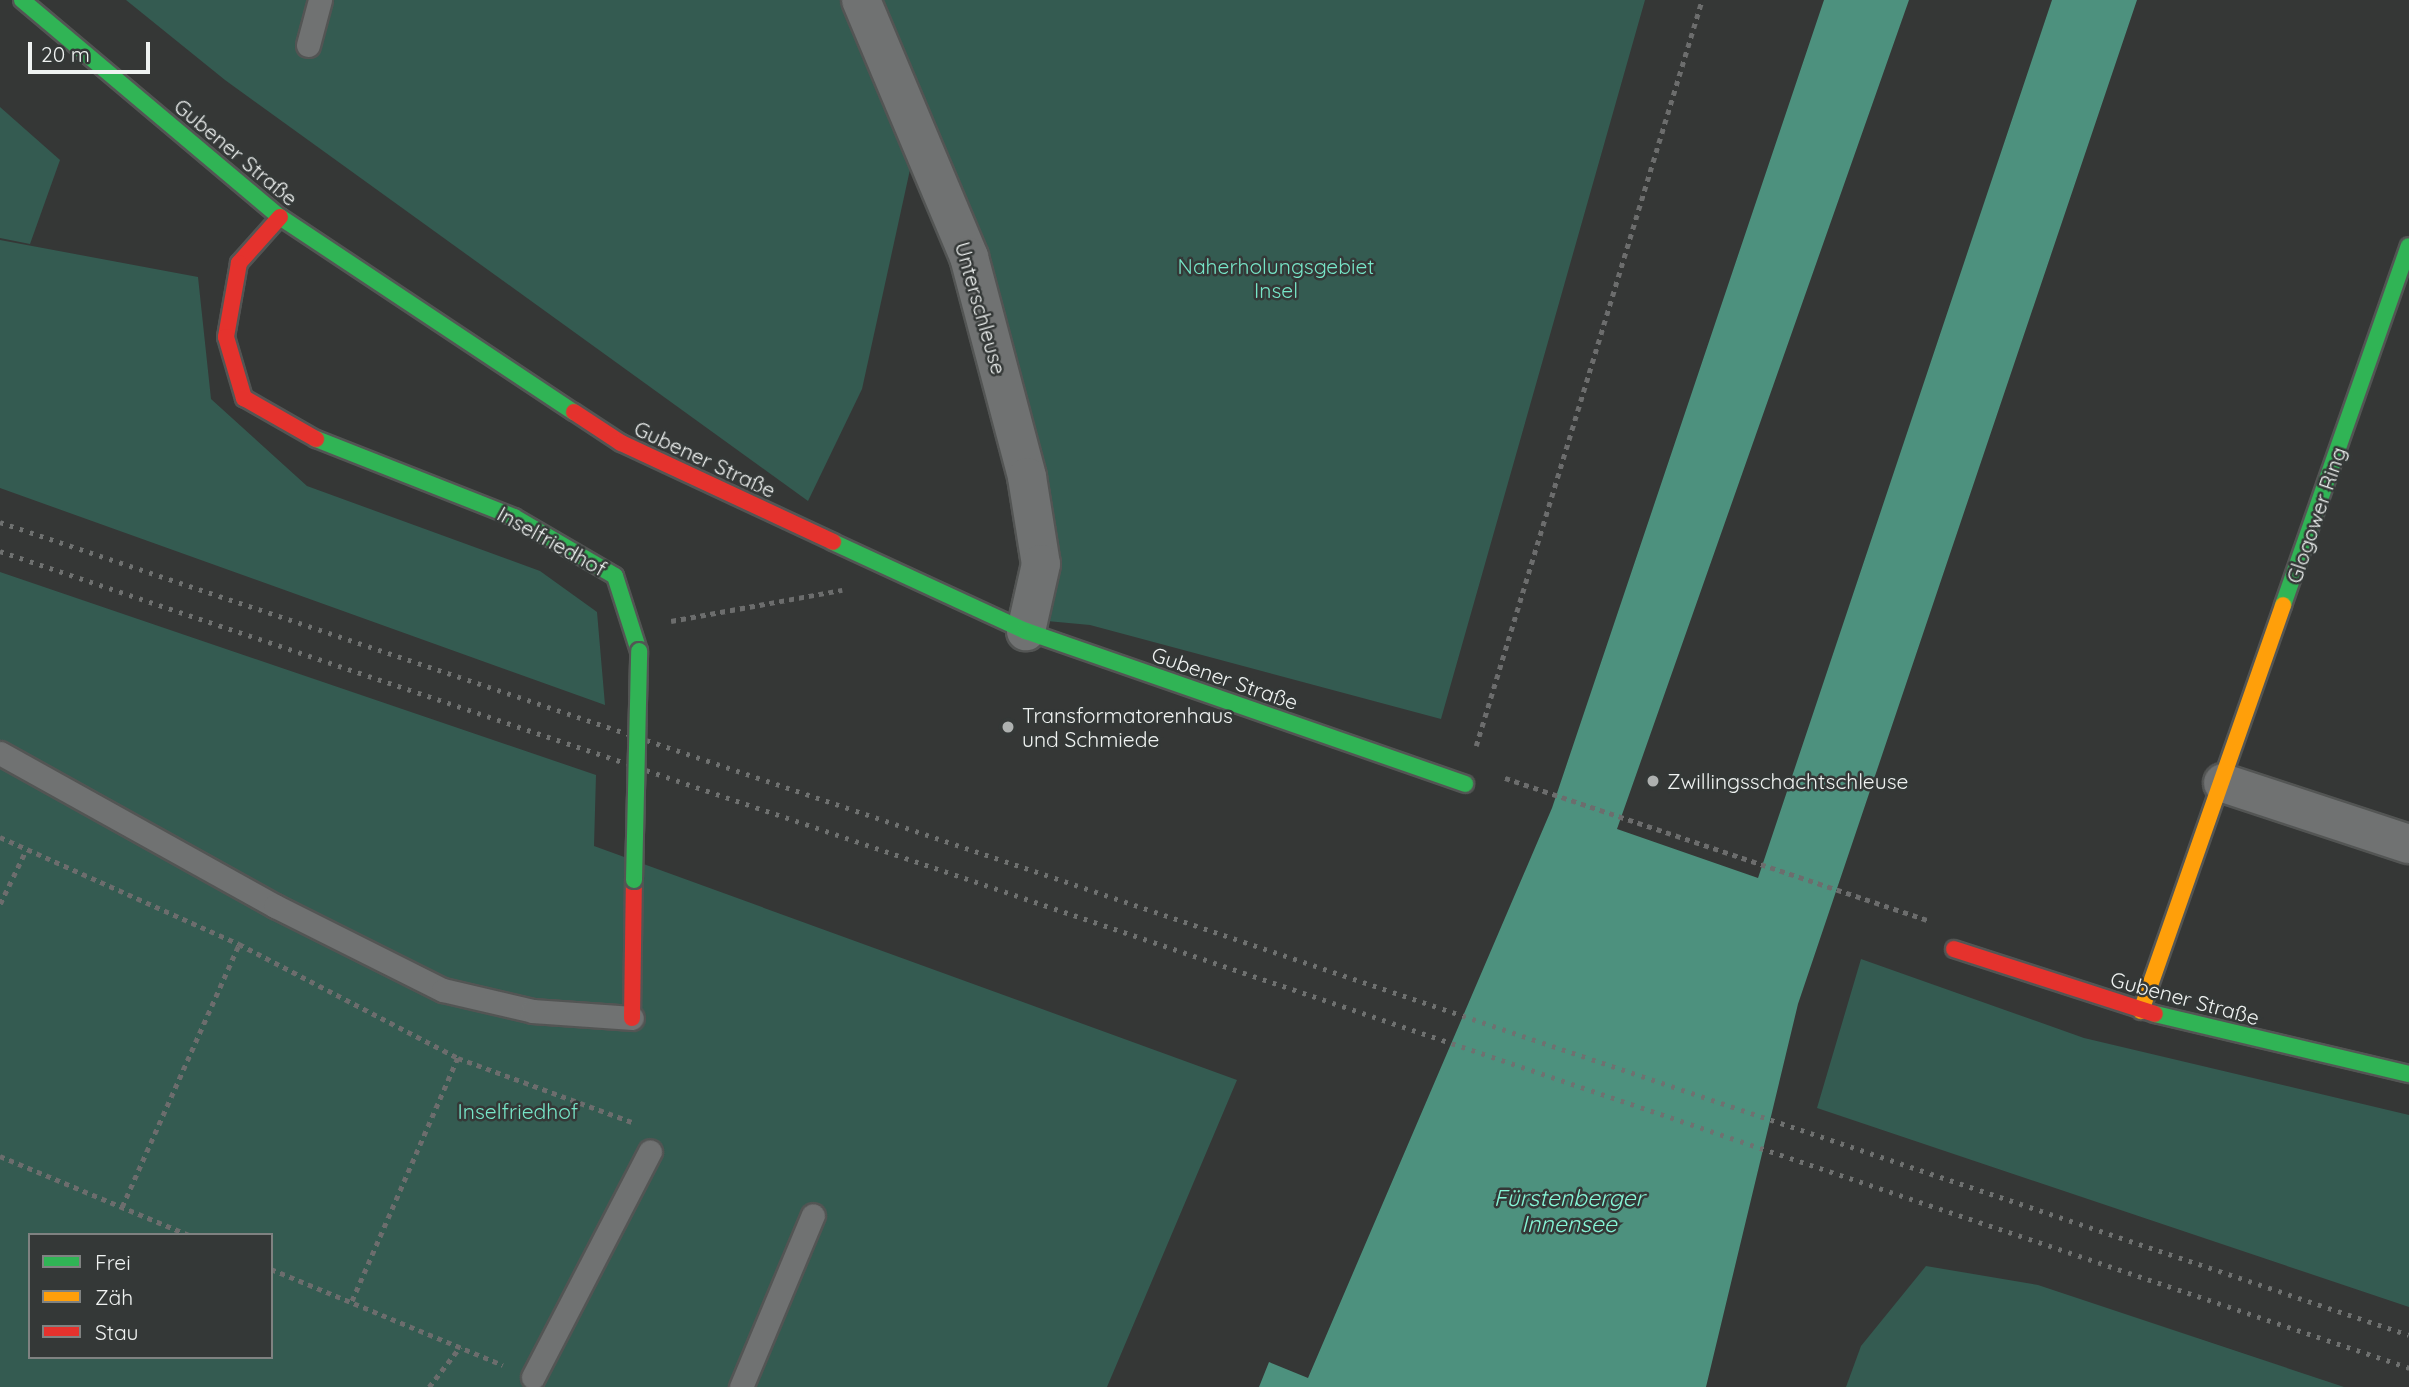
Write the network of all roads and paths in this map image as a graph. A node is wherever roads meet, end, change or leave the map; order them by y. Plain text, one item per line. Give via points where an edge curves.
1 (22, 0) edge
2 (320, 0) edge
3 (861, 0) edge
4 (1702, 0) edge
5 (308, 45) dead end
6 (280, 217) junction
7 (2409, 246) edge
8 (903, 576) junction
9 (636, 625) junction
10 (1026, 631) junction
11 (0, 753) edge
12 (1500, 777) dead end
13 (2223, 783) junction
14 (1465, 784) joint
15 (0, 837) edge
16 (2409, 844) edge
17 (26, 850) junction
18 (0, 904) edge
19 (1932, 922) dead end
20 (239, 944) junction
21 (1954, 949) dead end
22 (2141, 1011) junction
23 (632, 1018) joint
24 (458, 1058) junction
25 (2409, 1074) edge
26 (632, 1122) dead end
27 (650, 1151) dead end
28 (0, 1156) edge
29 (122, 1207) junction
30 (813, 1215) dead end
31 (184, 1233) edge
32 (273, 1270) edge
33 (352, 1302) junction
34 (460, 1347) junction
35 (533, 1377) joint
36 (429, 1387) edge
37 (741, 1387) edge

1 - 6 main road, Gubener Straße
2 - 5 lane
3 - 10 street, Unterschleuse via 970,257 1024,464 1041,564
4 - 14 path
6 - 8 main road, Gubener Straße via 621,443
6 - 9 main road, Inselfriedhof via 239,263 226,337 244,398 316,439 537,530 615,576
7 - 13 main road, Glogower Ring
8 - 9 path via 763,609
8 - 10 main road, Gubener Straße
9 - 23 main road, Inselfriedhof, bridge
10 - 14 main road, Gubener Straße
11 - 23 lane, Inselfriedhof via 275,906 443,990 533,1011
12 - 19 path
13 - 16 street
13 - 22 main road, Glogower Ring
15 - 17 path
17 - 18 path
17 - 20 path
20 - 24 path
20 - 29 path
21 - 22 main road, Gubener Straße
22 - 25 main road, Gubener Straße
24 - 26 path
24 - 33 path
27 - 35 lane
28 - 29 path
29 - 31 path
30 - 37 lane
32 - 33 path
33 - 34 path
34 - 35 path
34 - 36 path

